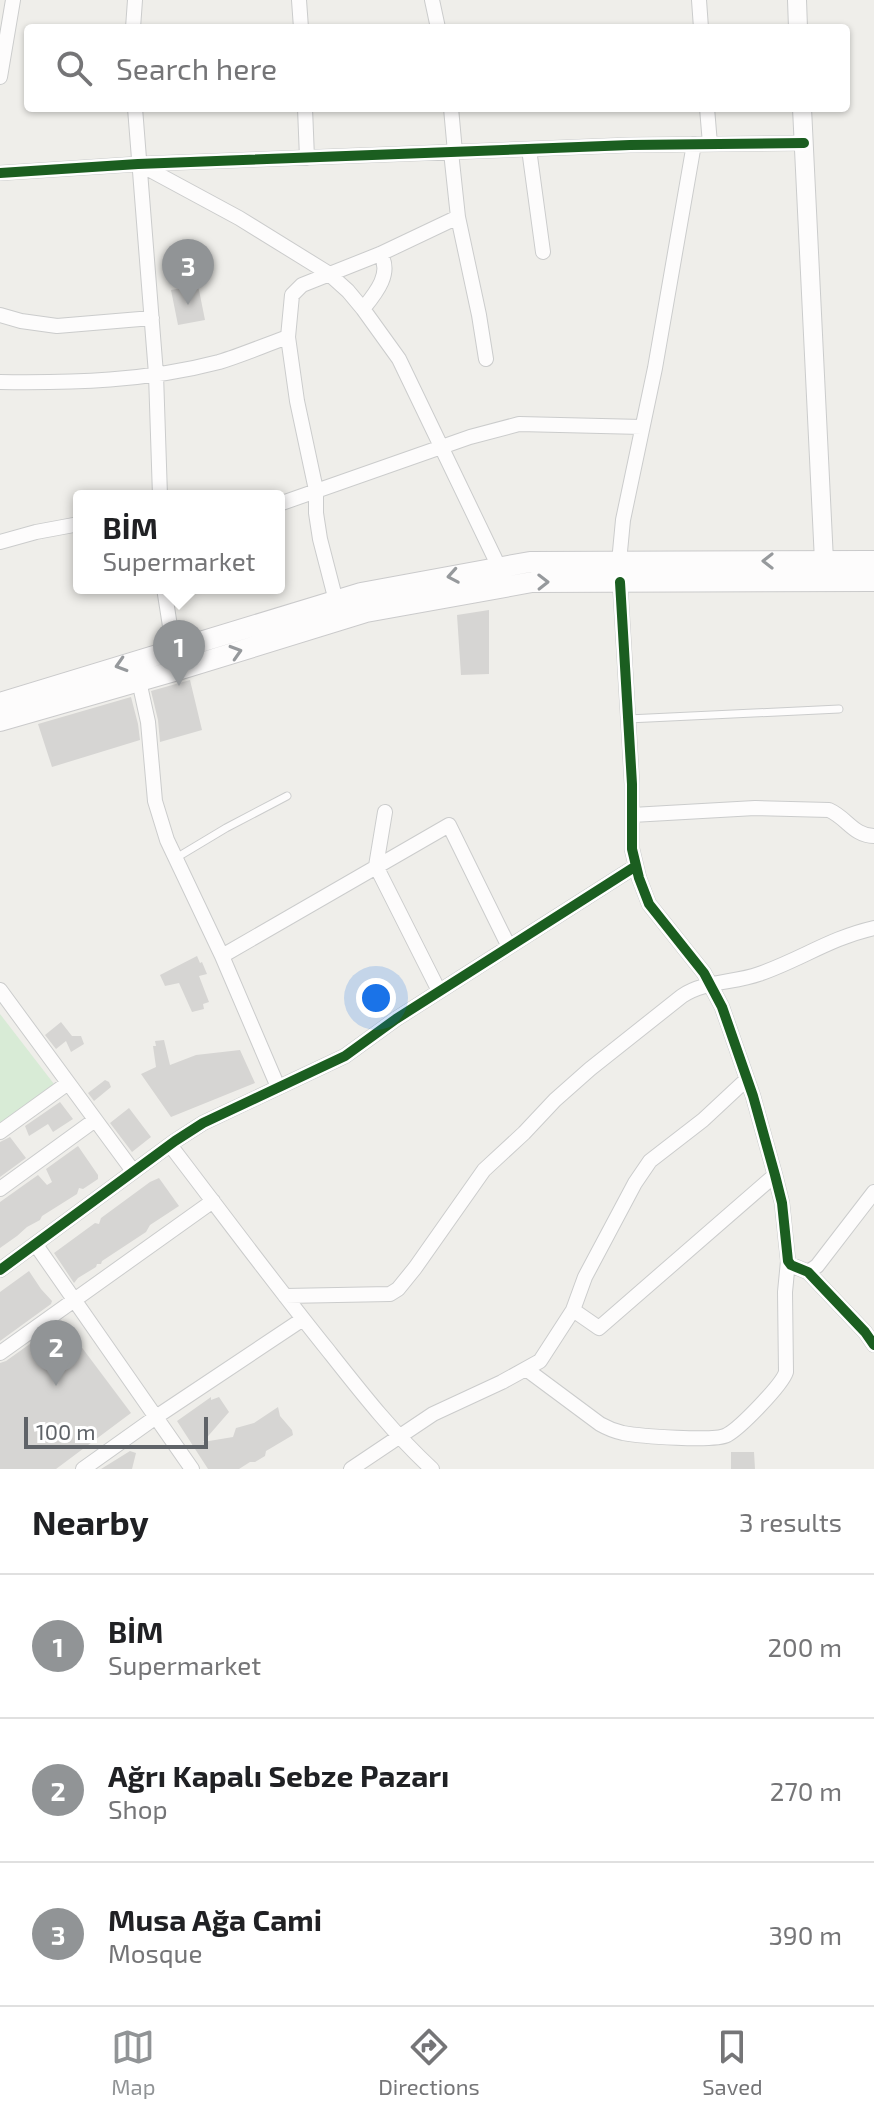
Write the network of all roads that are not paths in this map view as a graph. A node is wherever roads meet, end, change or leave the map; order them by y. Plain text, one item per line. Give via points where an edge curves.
1 (13, 0) edge
2 (135, 0) edge
3 (299, 0) edge
4 (432, 0) edge
5 (699, 0) edge
6 (797, 0) edge
7 (133, 24) edge
8 (301, 24) edge
9 (437, 24) edge
10 (701, 24) edge
11 (798, 24) edge
12 (0, 77) edge
13 (135, 112) edge
14 (305, 112) edge
15 (451, 112) edge
16 (707, 112) edge
17 (802, 112) edge
18 (804, 143) junction
19 (694, 144) junction
20 (710, 144) junction
21 (529, 149) junction
22 (453, 152) junction
23 (307, 158) junction
24 (138, 164) junction
25 (0, 173) edge
26 (458, 217) junction
27 (543, 252) dead end
28 (380, 254) junction
29 (328, 273) junction
30 (363, 309) junction
31 (0, 315) edge
32 (152, 318) junction
33 (288, 337) junction
34 (486, 359) dead end
35 (156, 374) junction
36 (0, 382) edge
37 (642, 427) junction
38 (442, 447) junction
39 (160, 490) edge
40 (316, 490) junction
41 (285, 502) edge
42 (73, 525) edge
43 (0, 542) edge
44 (824, 561) junction
45 (874, 561) edge
46 (499, 567) junction
47 (620, 572) junction
48 (874, 581) edge
49 (165, 594) edge
50 (336, 601) junction
51 (173, 649) junction
52 (178, 670) junction
53 (139, 681) junction
54 (0, 703) edge
55 (839, 709) dead end
56 (628, 719) junction
57 (0, 721) edge
58 (287, 796) dead end
59 (385, 812) dead end
60 (632, 815) junction
61 (874, 836) edge
62 (175, 859) junction
63 (376, 866) junction
64 (636, 866) junction
65 (874, 928) edge
66 (509, 947) junction
67 (222, 956) junction
68 (711, 985) junction
69 (0, 990) edge
70 (439, 991) junction
71 (747, 1079) junction
72 (68, 1083) junction
73 (278, 1087) junction
74 (95, 1120) junction
75 (0, 1132) edge
76 (170, 1145) junction
77 (133, 1171) junction
78 (775, 1175) junction
79 (0, 1189) edge
80 (874, 1192) edge
81 (213, 1201) junction
82 (36, 1245) junction
83 (788, 1261) junction
84 (0, 1270) edge
85 (808, 1272) junction
86 (285, 1296) junction
87 (74, 1300) junction
88 (573, 1310) junction
89 (303, 1319) junction
90 (874, 1345) edge
91 (0, 1353) edge
92 (526, 1369) junction
93 (156, 1417) junction
94 (398, 1437) junction
95 (83, 1469) edge
96 (192, 1469) edge
97 (351, 1469) edge
98 (432, 1469) edge

1 - 12 street
2 - 7 street
3 - 8 street
4 - 9 street
5 - 10 street
6 - 11 street
13 - 24 street
14 - 23 street
15 - 22 street
16 - 20 street
17 - 18 street
18 - 20 street
18 - 44 street
19 - 20 street
19 - 21 street
19 - 37 street
21 - 22 street
21 - 27 street
22 - 23 street
22 - 26 street
23 - 24 street
24 - 25 street
24 - 29 street
24 - 32 street
26 - 28 street
26 - 34 street
28 - 29 street
28 - 30 street via 384,276
29 - 30 street
29 - 33 street via 292,295
30 - 38 street via 399,359
31 - 32 street via 57,326
32 - 35 street
33 - 35 street via 221,361
33 - 40 street
35 - 36 street via 77,383
35 - 39 street
37 - 38 street via 519,424
37 - 47 street via 623,520
38 - 40 street
38 - 46 street
40 - 41 street
40 - 50 street via 320,539
42 - 43 street
44 - 45 main road
44 -> 47 main road
46 - 47 main road via 530,562
46 -> 50 main road
47 - 48 main road
52 -> 47 main road via 366,612
47 - 56 street
49 - 51 street
50 - 51 main road
51 - 52 street
51 -> 54 main road
52 - 53 main road
53 - 57 main road
53 - 62 street via 155,801
55 - 56 lane
56 - 60 street
58 - 62 lane
59 - 63 street
60 - 61 street via 829,810 856,832
60 - 64 street
62 - 67 street
63 - 66 street via 449,825
63 - 67 street
63 - 70 street
64 - 66 street
64 - 68 street via 649,904
65 - 68 street via 758,975
66 - 70 street
67 - 73 street
68 - 71 street
68 - 86 street via 682,996 555,1100 484,1170 398,1289 390,1294
69 - 72 street
70 - 73 street via 345,1056
71 - 78 street
71 - 88 street via 650,1161 585,1277
72 - 74 street
72 - 75 street
73 - 76 street
74 - 77 street
74 - 79 street
76 - 77 street
76 - 81 street
77 - 82 street
78 - 83 street
78 - 88 street via 599,1328
80 - 85 street
81 - 86 street
81 - 87 street
82 - 84 street
82 - 87 street
83 - 85 street
83 - 92 street via 786,1372 776,1390 728,1435 612,1430
85 - 90 street
86 - 89 street
87 - 91 street
87 - 93 street
88 - 92 street via 547,1353
89 - 93 street
89 - 94 street
92 - 94 street
93 - 95 street
93 - 96 street
94 - 97 street
94 - 98 street

